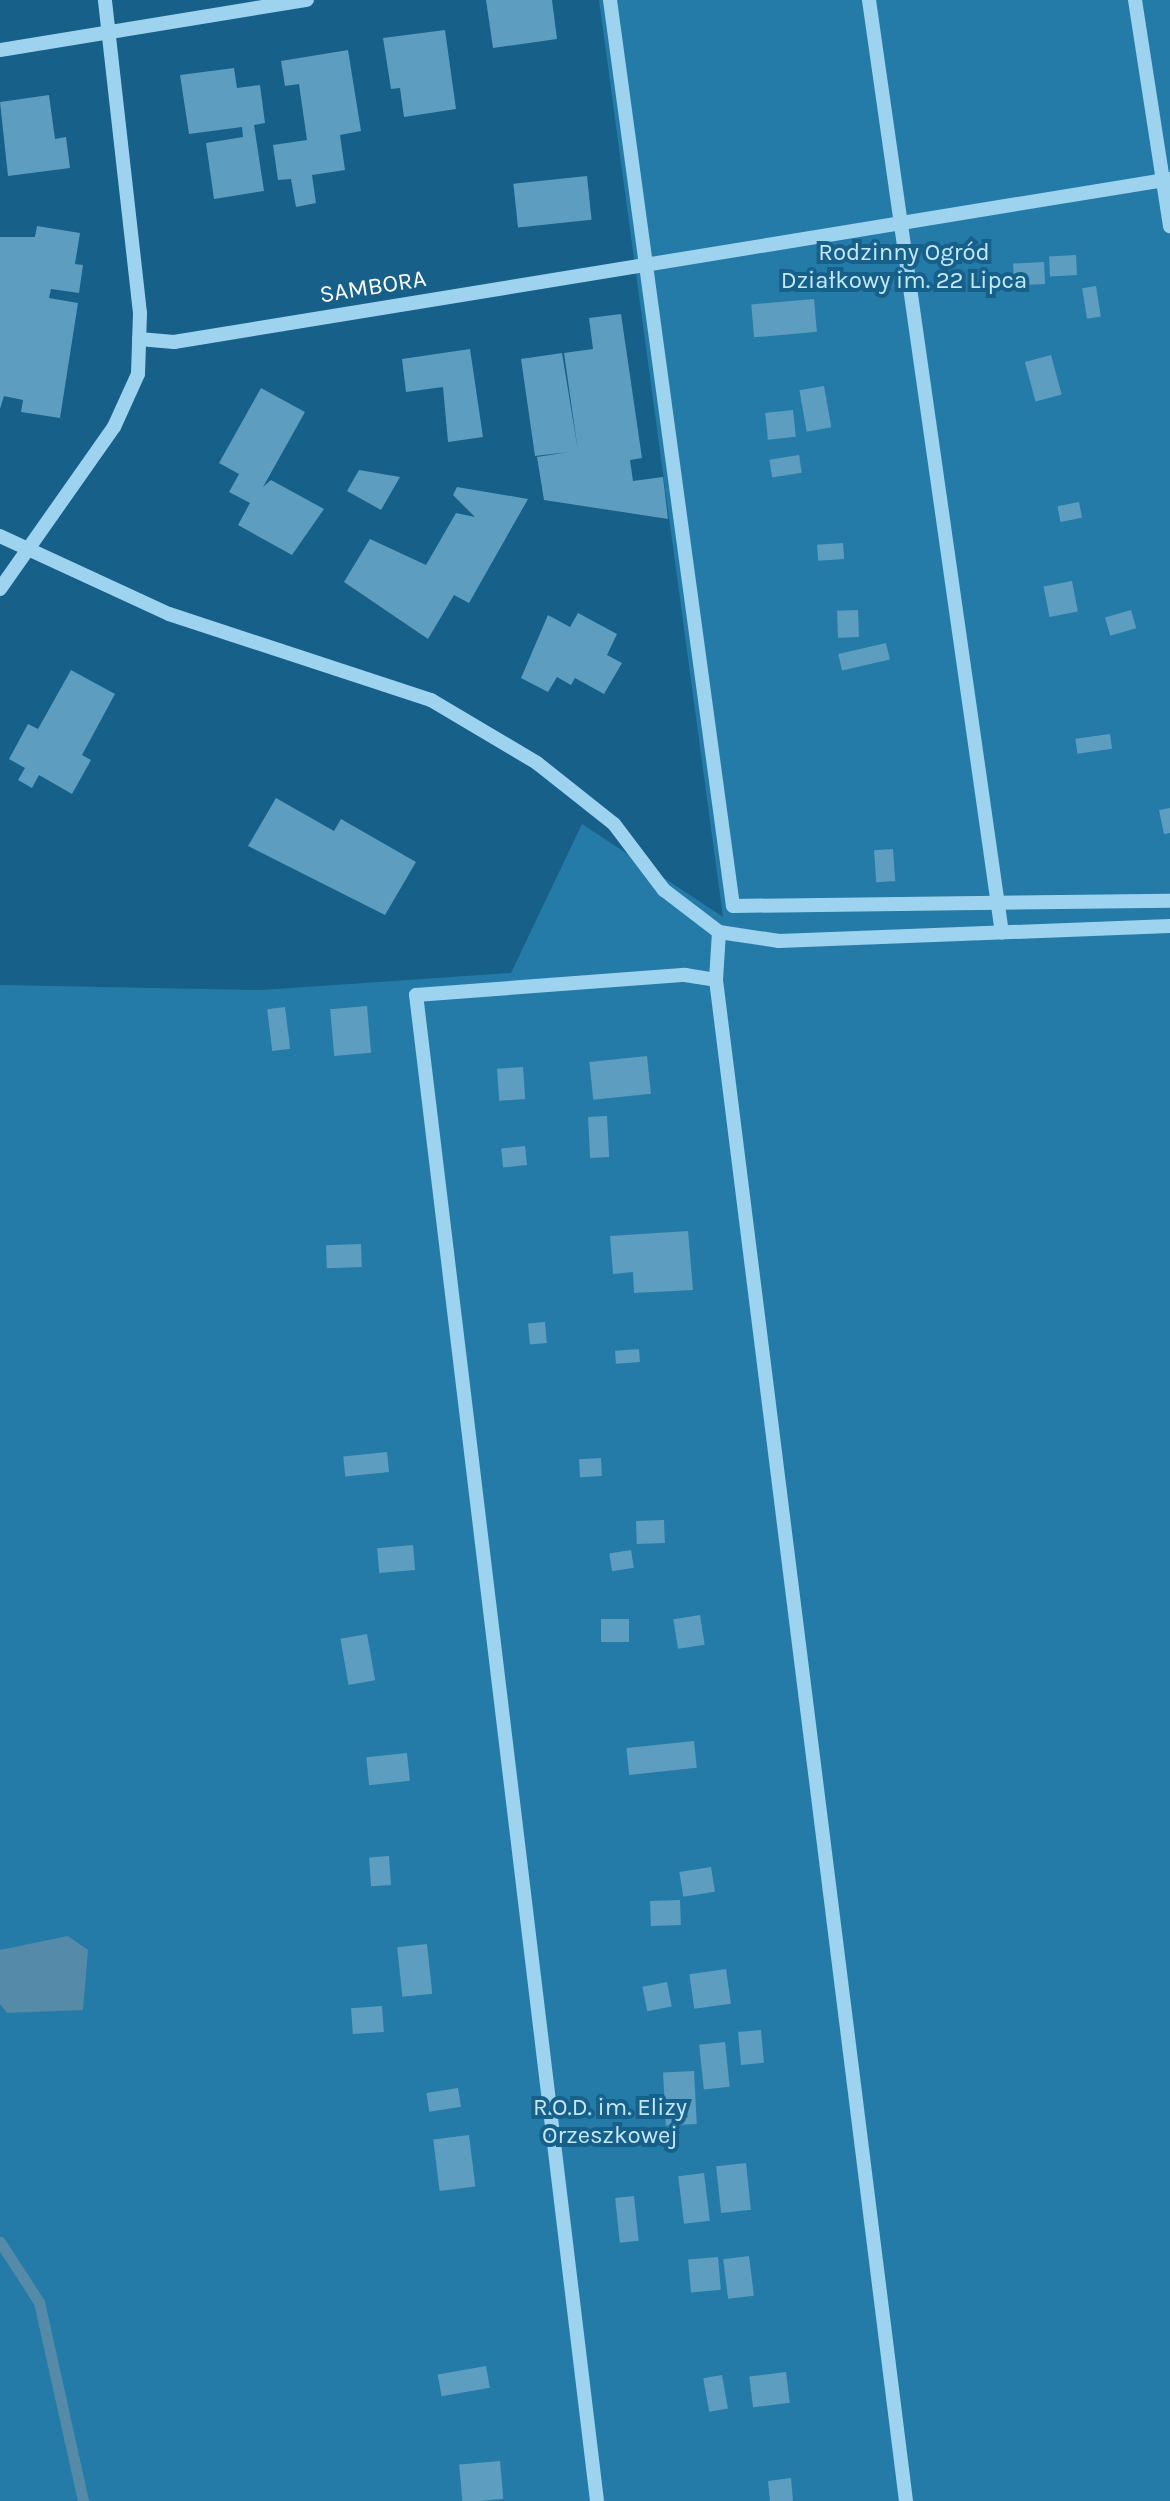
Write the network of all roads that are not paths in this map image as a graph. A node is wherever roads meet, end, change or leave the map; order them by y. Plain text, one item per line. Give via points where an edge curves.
1 (105, 0) edge
2 (307, 0) edge
3 (610, 0) edge
4 (869, 0) edge
5 (1135, 0) edge
6 (110, 33) junction
7 (0, 50) edge
8 (1166, 180) edge
9 (901, 224) junction
10 (1170, 226) edge
11 (646, 266) junction
12 (139, 339) junction
13 (0, 536) edge
14 (28, 546) junction
15 (0, 589) edge
16 (1170, 901) edge
17 (998, 903) junction
18 (1170, 926) edge
19 (719, 932) junction
20 (1002, 933) junction
21 (716, 980) junction
22 (597, 2501) edge
23 (906, 2501) edge

1 - 6 street
2 - 6 street
3 - 11 street
4 - 9 street
5 - 8 street
6 - 7 street
6 - 12 street
8 - 9 street, SAMBORA
8 - 10 street
9 - 11 street, SAMBORA
9 - 17 street
11 - 12 street, SAMBORA via 174,342
11 - 17 street via 733,906
12 - 14 street via 138,374 114,427
13 - 14 street
14 - 15 street
14 - 19 street via 169,614 431,700 537,763 614,824 664,890
16 - 17 street
17 - 20 street
18 - 20 street
19 - 20 street via 779,941
19 - 21 street
21 - 22 street via 685,975 416,995
21 - 23 street

